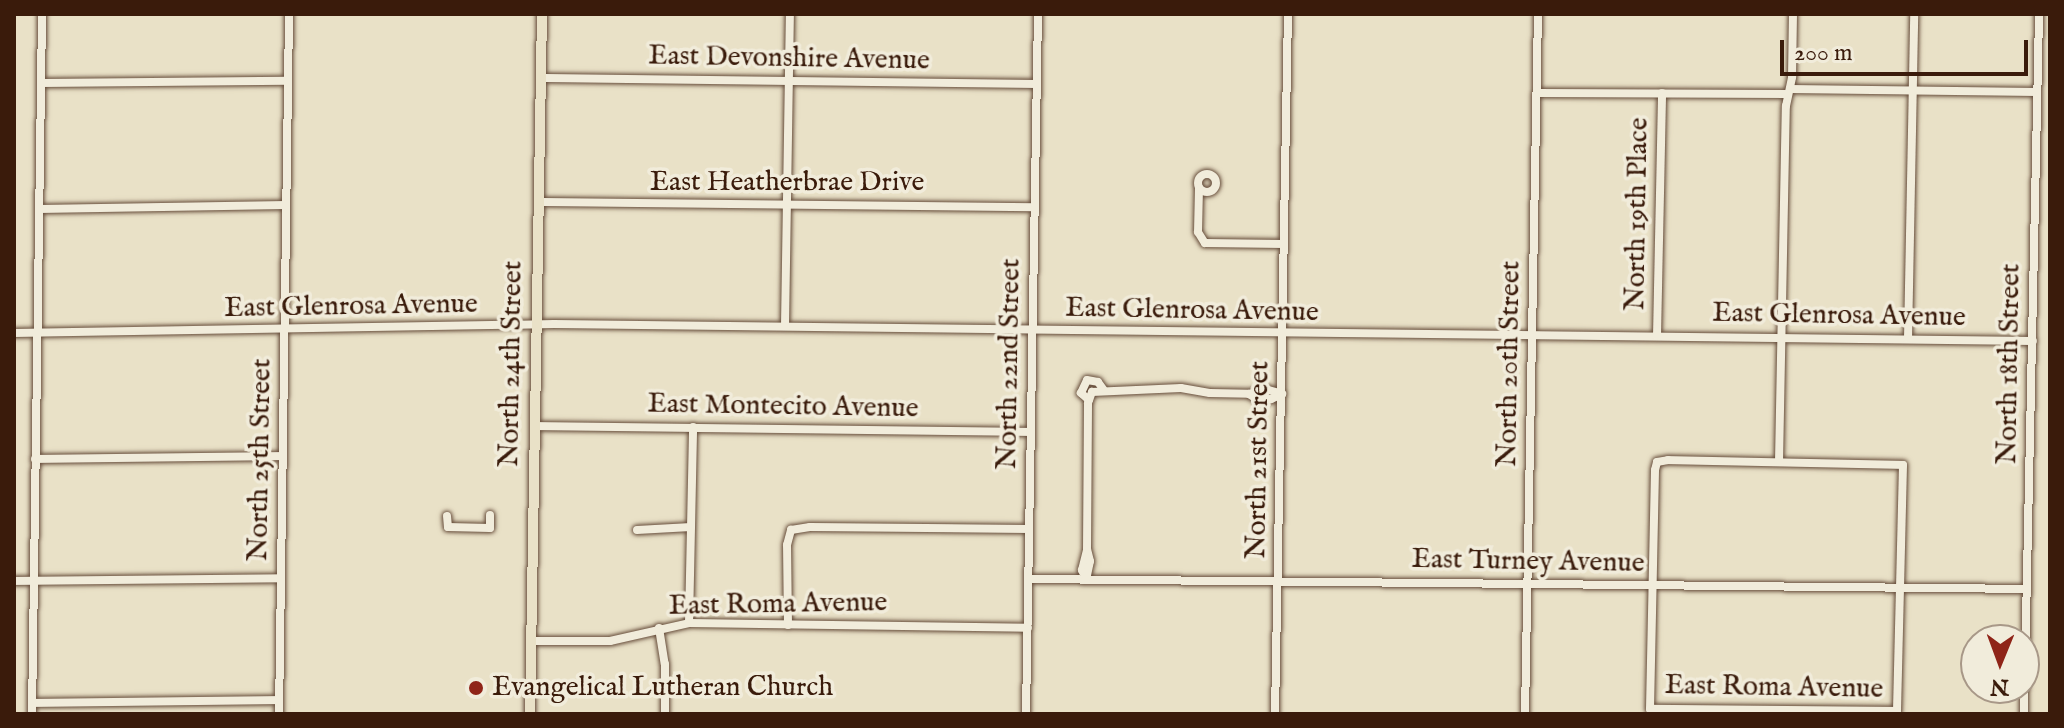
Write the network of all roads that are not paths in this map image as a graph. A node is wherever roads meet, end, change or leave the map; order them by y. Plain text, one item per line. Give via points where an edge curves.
1 (42, 14) edge
2 (289, 14) edge
3 (542, 14) edge
4 (790, 14) edge
5 (1038, 14) edge
6 (1288, 14) edge
7 (1538, 14) edge
8 (1793, 14) edge
9 (1914, 14) edge
10 (2039, 14) edge
11 (541, 78) junction
12 (288, 81) junction
13 (788, 81) junction
14 (41, 83) junction
15 (1037, 84) junction
16 (1912, 90) junction
17 (1789, 92) junction
18 (2037, 92) junction
19 (1537, 93) junction
20 (1662, 93) junction
21 (1199, 188) dead end
22 (538, 202) junction
23 (286, 205) junction
24 (787, 205) junction
25 (1035, 207) junction
26 (39, 209) junction
27 (1284, 244) junction
28 (536, 324) junction
29 (785, 326) junction
30 (285, 330) junction
31 (1032, 330) junction
32 (14, 333) edge
33 (37, 333) junction
34 (1283, 335) junction
35 (1532, 335) junction
36 (1657, 336) junction
37 (1782, 338) junction
38 (1908, 339) junction
39 (2033, 341) junction
40 (1282, 394) junction
41 (535, 426) junction
42 (693, 427) junction
43 (1031, 432) junction
44 (282, 456) junction
45 (35, 459) junction
46 (1779, 462) junction
47 (490, 515) dead end
48 (447, 516) dead end
49 (691, 527) junction
50 (1029, 529) junction
51 (637, 530) dead end
52 (281, 578) junction
53 (1029, 579) junction
54 (1086, 580) junction
55 (14, 581) edge
56 (34, 581) junction
57 (1279, 582) junction
58 (1527, 584) junction
59 (1652, 585) junction
60 (1902, 588) junction
61 (2027, 589) junction
62 (689, 623) junction
63 (788, 625) junction
64 (659, 628) junction
65 (1028, 628) junction
66 (531, 641) junction
67 (279, 700) junction
68 (32, 703) junction
69 (1775, 712) edge
70 (32, 714) edge
71 (279, 714) edge
72 (530, 714) edge
73 (665, 714) edge
74 (1026, 714) edge
75 (1275, 714) edge
76 (1525, 714) edge
77 (2024, 714) edge

1 - 14 street
2 - 12 street, North 25th Street
3 - 11 main road, North 24th Street
4 - 13 street
5 - 15 street, North 22nd Street
6 - 27 street, North 21st Street
7 - 19 street, North 20th Street
8 - 17 street
9 - 16 street
10 - 18 street, North 18th Street
11 - 13 street, East Devonshire Avenue
11 - 22 main road, North 24th Street
12 - 14 street
12 - 23 street, North 25th Street
13 - 15 street, East Devonshire Avenue
13 - 24 street
14 - 26 street
15 - 25 street, North 22nd Street
16 - 17 street
16 - 18 street
16 - 38 street
17 - 20 street
17 - 37 street
18 - 39 street, North 18th Street
19 - 20 street
19 - 35 street, North 20th Street
20 - 36 street, North 19th Place
21 - 27 street via 1198,232 1205,243
22 - 24 street, East Heatherbrae Drive
22 - 28 main road, North 24th Street
23 - 26 street
23 - 30 street, North 25th Street
24 - 25 street, East Heatherbrae Drive
24 - 29 street
25 - 31 street, North 22nd Street
26 - 33 street
27 - 34 street, North 21st Street
28 - 29 street, East Glenrosa Avenue
28 - 30 street, East Glenrosa Avenue
28 - 41 main road, North 24th Street
29 - 31 street, East Glenrosa Avenue
30 - 33 street, East Glenrosa Avenue
30 - 44 street, North 25th Street
31 - 34 street, East Glenrosa Avenue
31 - 43 street, North 22nd Street
32 - 33 street, East Glenrosa Avenue
33 - 45 street
34 - 35 street, East Glenrosa Avenue
34 - 40 street, North 21st Street
35 - 36 street, East Glenrosa Avenue
35 - 58 street, North 20th Street
36 - 37 street, East Glenrosa Avenue
37 - 38 street, East Glenrosa Avenue
37 - 46 street
38 - 39 street, East Glenrosa Avenue
39 - 61 street, North 18th Street
40 - 54 street via 1265,399 1181,388 1092,392 1082,570
40 - 57 street, North 21st Street
41 - 42 street, East Montecito Avenue
41 - 66 main road, North 24th Street
42 - 43 street, East Montecito Avenue
42 - 49 street
43 - 50 street, North 22nd Street
44 - 45 street
44 - 52 street, North 25th Street
45 - 56 street
46 - 59 street via 1657,462
46 - 60 street via 1903,465
47 - 48 street via 490,528 448,527
49 - 51 street
49 - 62 street
50 - 53 street, North 22nd Street
50 - 63 street via 791,530
52 - 56 street
52 - 67 street, North 25th Street
53 - 54 street, East Turney Avenue
53 - 65 street, North 22nd Street
54 - 57 street, East Turney Avenue
55 - 56 street
56 - 68 street
57 - 58 street, East Turney Avenue
57 - 75 street, North 21st Street
58 - 59 street, East Turney Avenue
58 - 76 street, North 20th Street
59 - 60 street, East Turney Avenue
59 - 69 street, East Roma Avenue via 1650,709
60 - 61 street, East Turney Avenue
60 - 69 street, East Roma Avenue via 1897,711
61 - 77 street, North 18th Street
62 - 63 street, East Roma Avenue
62 - 64 street, East Roma Avenue
63 - 65 street, East Roma Avenue
64 - 66 street, East Roma Avenue via 610,641
64 - 73 street
65 - 74 street, North 22nd Street
66 - 72 main road, North 24th Street
67 - 68 street
67 - 71 street, North 25th Street
68 - 70 street

